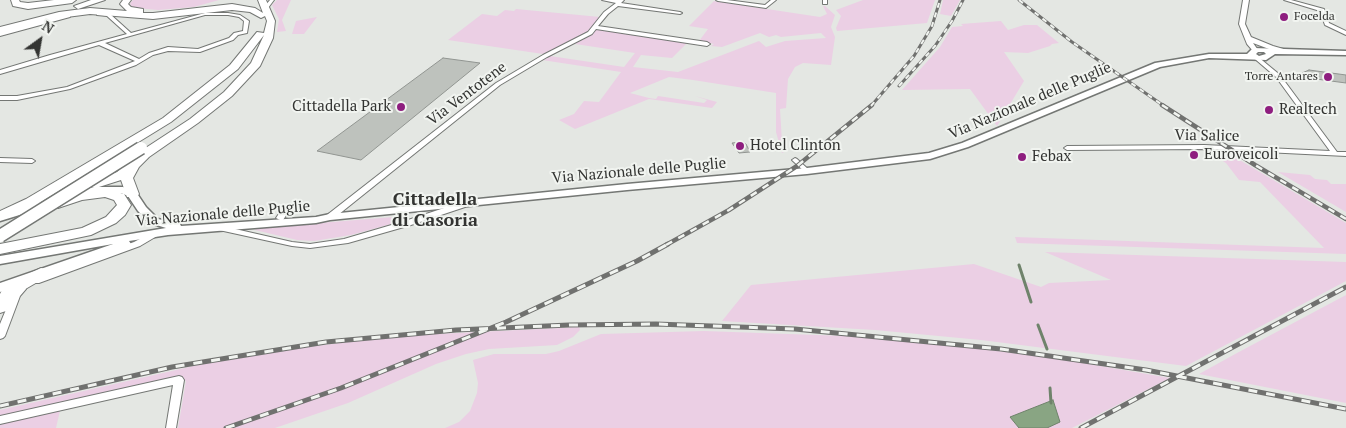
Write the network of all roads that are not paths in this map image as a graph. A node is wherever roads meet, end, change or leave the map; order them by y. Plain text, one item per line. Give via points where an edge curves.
1 (15, 0) edge
2 (72, 0) edge
3 (88, 0) edge
4 (100, 0) edge
5 (127, 0) edge
6 (224, 0) edge
7 (254, 0) edge
8 (604, 0) edge
9 (718, 0) edge
10 (774, 0) edge
11 (1246, 0) edge
12 (1286, 0) edge
13 (620, 2) edge
14 (265, 5) edge
15 (680, 13) dead end
16 (0, 26) edge
17 (596, 27) junction
18 (1346, 33) edge
19 (131, 35) junction
20 (1249, 38) junction
21 (262, 40) junction
22 (100, 43) junction
23 (707, 44) dead end
24 (1296, 52) junction
25 (1309, 52) junction
26 (1268, 53) junction
27 (1346, 53) edge
28 (1255, 54) junction
29 (139, 61) junction
30 (1271, 69) junction
31 (0, 72) edge
32 (0, 98) edge
33 (1067, 148) dead end
34 (1335, 153) junction
35 (1346, 154) edge
36 (0, 160) edge
37 (795, 160) dead end
38 (32, 161) dead end
39 (134, 165) junction
40 (92, 167) junction
41 (807, 171) junction
42 (70, 179) junction
43 (132, 194) junction
44 (462, 205) junction
45 (0, 209) edge
46 (414, 210) junction
47 (0, 217) edge
48 (330, 217) junction
49 (408, 223) junction
50 (183, 226) junction
51 (220, 228) junction
52 (158, 233) junction
53 (0, 237) edge
54 (0, 255) edge
55 (0, 260) edge
56 (41, 273) junction
57 (0, 287) edge
58 (0, 306) edge
59 (0, 336) edge
60 (0, 420) edge
61 (171, 428) edge

1 - 2 highway via 18,4 32,6
3 - 16 highway
4 - 16 highway
5 - 6 highway via 124,4 128,9 167,12
7 - 14 highway
8 - 13 street
9 - 10 street via 766,7
11 - 20 main road via 1242,24
12 - 18 street via 1322,10 1327,24
13 - 15 street
13 - 17 street, Via Ventotene
14 - 16 highway via 252,10 232,7 153,16 90,11
14 - 21 highway
16 - 19 street via 87,13 108,15
17 - 23 street
17 - 48 street, Via Ventotene via 575,42 506,77 380,174
19 - 22 street
19 - 29 street via 213,13 236,15 247,22 246,30 231,39 198,51 168,49
20 - 24 main road via 1271,48
20 - 26 main road
20 - 28 main road
21 - 39 highway via 260,58 228,94
21 - 40 highway via 190,103
21 - 53 highway, bridge via 248,68 186,119 137,147
22 - 29 street
22 - 31 street
24 - 25 main road
24 - 26 main road
25 - 26 main road
25 - 27 main road
26 - 28 main road, Via Nazionale delle Puglie
26 - 30 street
28 - 30 street
28 - 41 main road, Via Nazionale delle Puglie via 1185,59 1150,68 946,152
29 - 32 street via 68,88
30 - 34 street
33 - 34 street, Via Salice via 1204,147
34 - 35 street, Via Salice
36 - 38 street
37 - 41 street
39 - 40 highway via 111,180 93,184 78,181
39 - 43 highway via 127,178
40 - 42 highway
41 - 44 main road, Via Nazionale delle Puglie
42 - 45 highway
42 - 47 highway
43 - 47 main road via 117,189 94,190
43 - 50 main road via 154,221
44 - 46 main road, Via Nazionale delle Puglie
44 - 49 street
46 - 48 main road, Via Nazionale delle Puglie
46 - 49 street via 422,214
48 - 50 main road, Via Nazionale delle Puglie via 282,216
48 - 51 main road, Via Nazionale delle Puglie
49 - 51 street via 345,241 310,246
50 - 54 main road, Via Nazionale delle Puglie
51 - 52 main road, Via Nazionale delle Puglie
52 - 55 main road, Via Nazionale delle Puglie
52 - 56 main road
52 - 59 street via 26,286 16,295
53 - 53 highway, bridge via 86,232 106,223 124,205 122,200 111,194 80,196 56,205
56 - 57 main road
56 - 58 highway via 16,287
60 - 61 street via 179,380

